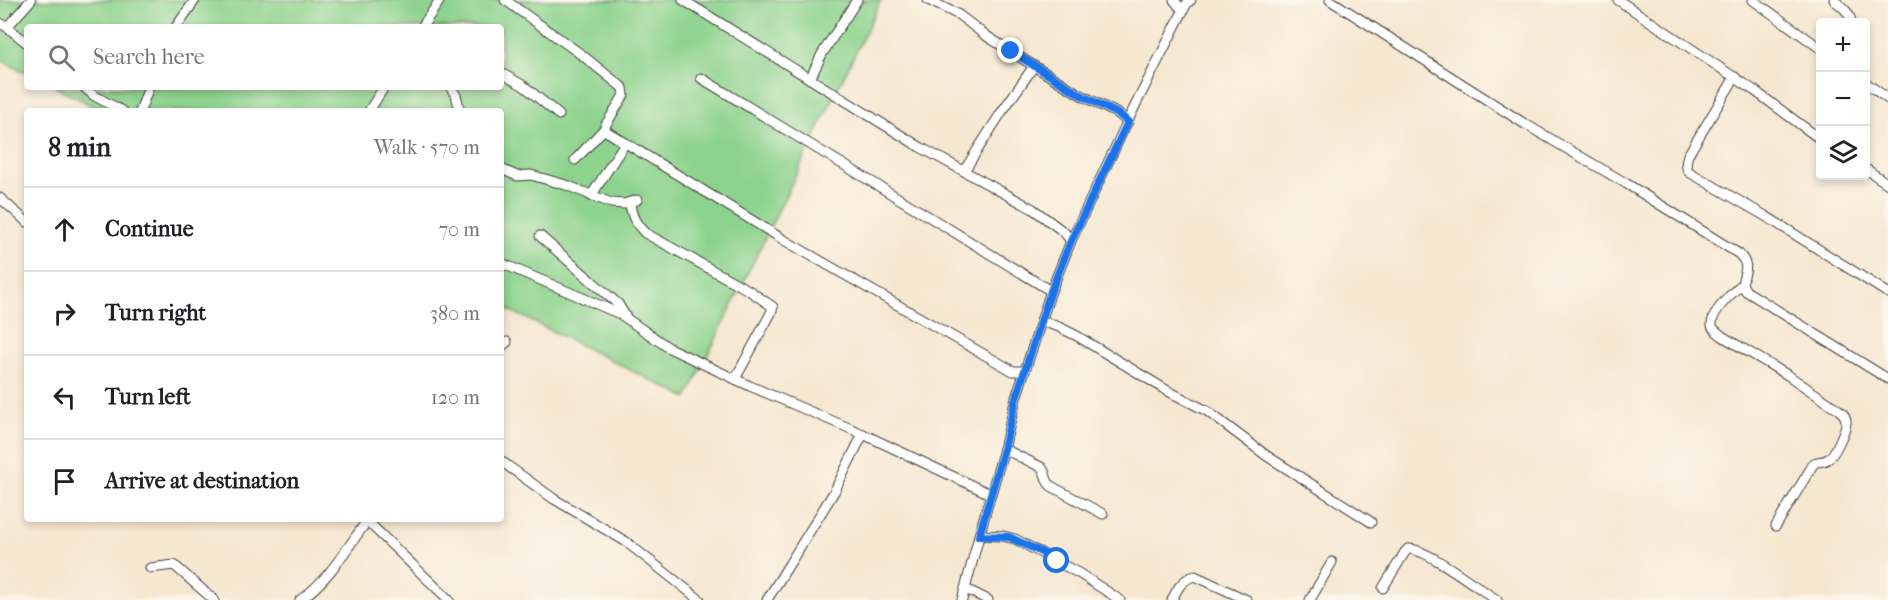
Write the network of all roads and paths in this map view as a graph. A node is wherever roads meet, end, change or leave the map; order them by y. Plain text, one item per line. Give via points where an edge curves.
1 (31, 0) edge
2 (195, 0) edge
3 (440, 0) edge
4 (505, 0) edge
5 (683, 0) edge
6 (857, 0) edge
7 (928, 0) edge
8 (1174, 0) edge
9 (1191, 0) edge
10 (1330, 0) edge
11 (1618, 0) edge
12 (1753, 0) edge
13 (1834, 0) edge
14 (1183, 12) junction
15 (1851, 18) edge
16 (178, 24) edge
17 (426, 24) edge
18 (4, 25) edge
19 (24, 41) edge
20 (1816, 44) edge
21 (1034, 66) junction
22 (504, 75) edge
23 (1735, 77) junction
24 (701, 78) dead end
25 (810, 79) junction
26 (1870, 86) edge
27 (87, 90) edge
28 (148, 90) edge
29 (382, 90) edge
30 (452, 90) edge
31 (1888, 99) edge
32 (117, 108) edge
33 (141, 108) edge
34 (371, 108) edge
35 (459, 108) edge
36 (559, 115) dead end
37 (1128, 122) junction
38 (604, 129) junction
39 (1816, 135) edge
40 (625, 143) junction
41 (575, 160) dead end
42 (504, 170) edge
43 (964, 171) junction
44 (1870, 172) edge
45 (1888, 184) edge
46 (591, 196) junction
47 (0, 198) edge
48 (24, 219) edge
49 (540, 236) dead end
50 (1071, 241) junction
51 (504, 264) edge
52 (1742, 284) junction
53 (1051, 291) junction
54 (1888, 293) edge
55 (626, 317) junction
56 (1041, 321) junction
57 (1025, 371) junction
58 (1888, 378) edge
59 (735, 379) junction
60 (863, 434) junction
61 (1004, 449) junction
62 (504, 463) edge
63 (990, 494) junction
64 (1103, 514) dead end
65 (365, 522) edge
66 (368, 522) edge
67 (1371, 522) dead end
68 (1776, 526) dead end
69 (979, 536) junction
70 (1332, 562) dead end
71 (150, 568) dead end
72 (1383, 588) dead end
73 (966, 589) junction
74 (311, 597) edge
75 (214, 600) edge
76 (449, 600) edge
77 (700, 600) edge
78 (767, 600) edge
79 (962, 600) edge
80 (988, 600) edge
81 (1120, 600) edge
82 (1172, 600) edge
83 (1247, 600) edge
84 (1311, 600) edge
85 (1497, 600) edge

1 - 18 street
2 - 16 street
3 - 17 street
4 - 38 street via 623,88 624,95
5 - 25 street
6 - 25 street
7 - 21 street via 964,18
8 - 14 street
9 - 14 street
10 - 52 street via 1739,254 1746,267
11 - 23 street
12 - 20 street
13 - 15 street
14 - 37 street
18 - 19 street
21 - 37 street
21 - 43 street
22 - 36 street
23 - 39 street
23 - 54 street via 1688,154 1686,168
24 - 53 street
25 - 43 street
26 - 31 street
27 - 32 street
28 - 33 street
29 - 34 street
30 - 35 street
37 - 50 street
38 - 40 street
38 - 41 street
40 - 46 street
40 - 57 street via 947,335 1013,371
42 - 46 street via 566,185
43 - 50 street via 1033,209
44 - 45 street
46 - 59 street via 611,203 634,201 632,216 645,233 773,307
47 - 48 street
49 - 55 street via 618,304
50 - 53 street
51 - 55 street
52 - 58 street via 1746,291
52 - 68 street via 1724,301 1712,327 1839,410 1846,422 1830,458 1814,463
53 - 56 street
55 - 59 street via 669,348
56 - 57 street
56 - 67 street via 1077,336 1207,411 1267,456
57 - 61 street
59 - 60 street
60 - 63 street
60 - 78 street via 834,492
61 - 63 street
61 - 64 street via 1043,469 1051,486
62 - 77 street via 625,541
63 - 69 street
65 - 74 street
66 - 76 street
69 - 73 street
69 - 81 street via 1015,539
70 - 84 street
71 - 75 street via 174,565
72 - 85 street via 1405,552 1415,549
73 - 79 street
73 - 80 street
82 - 83 street via 1182,582 1195,576

